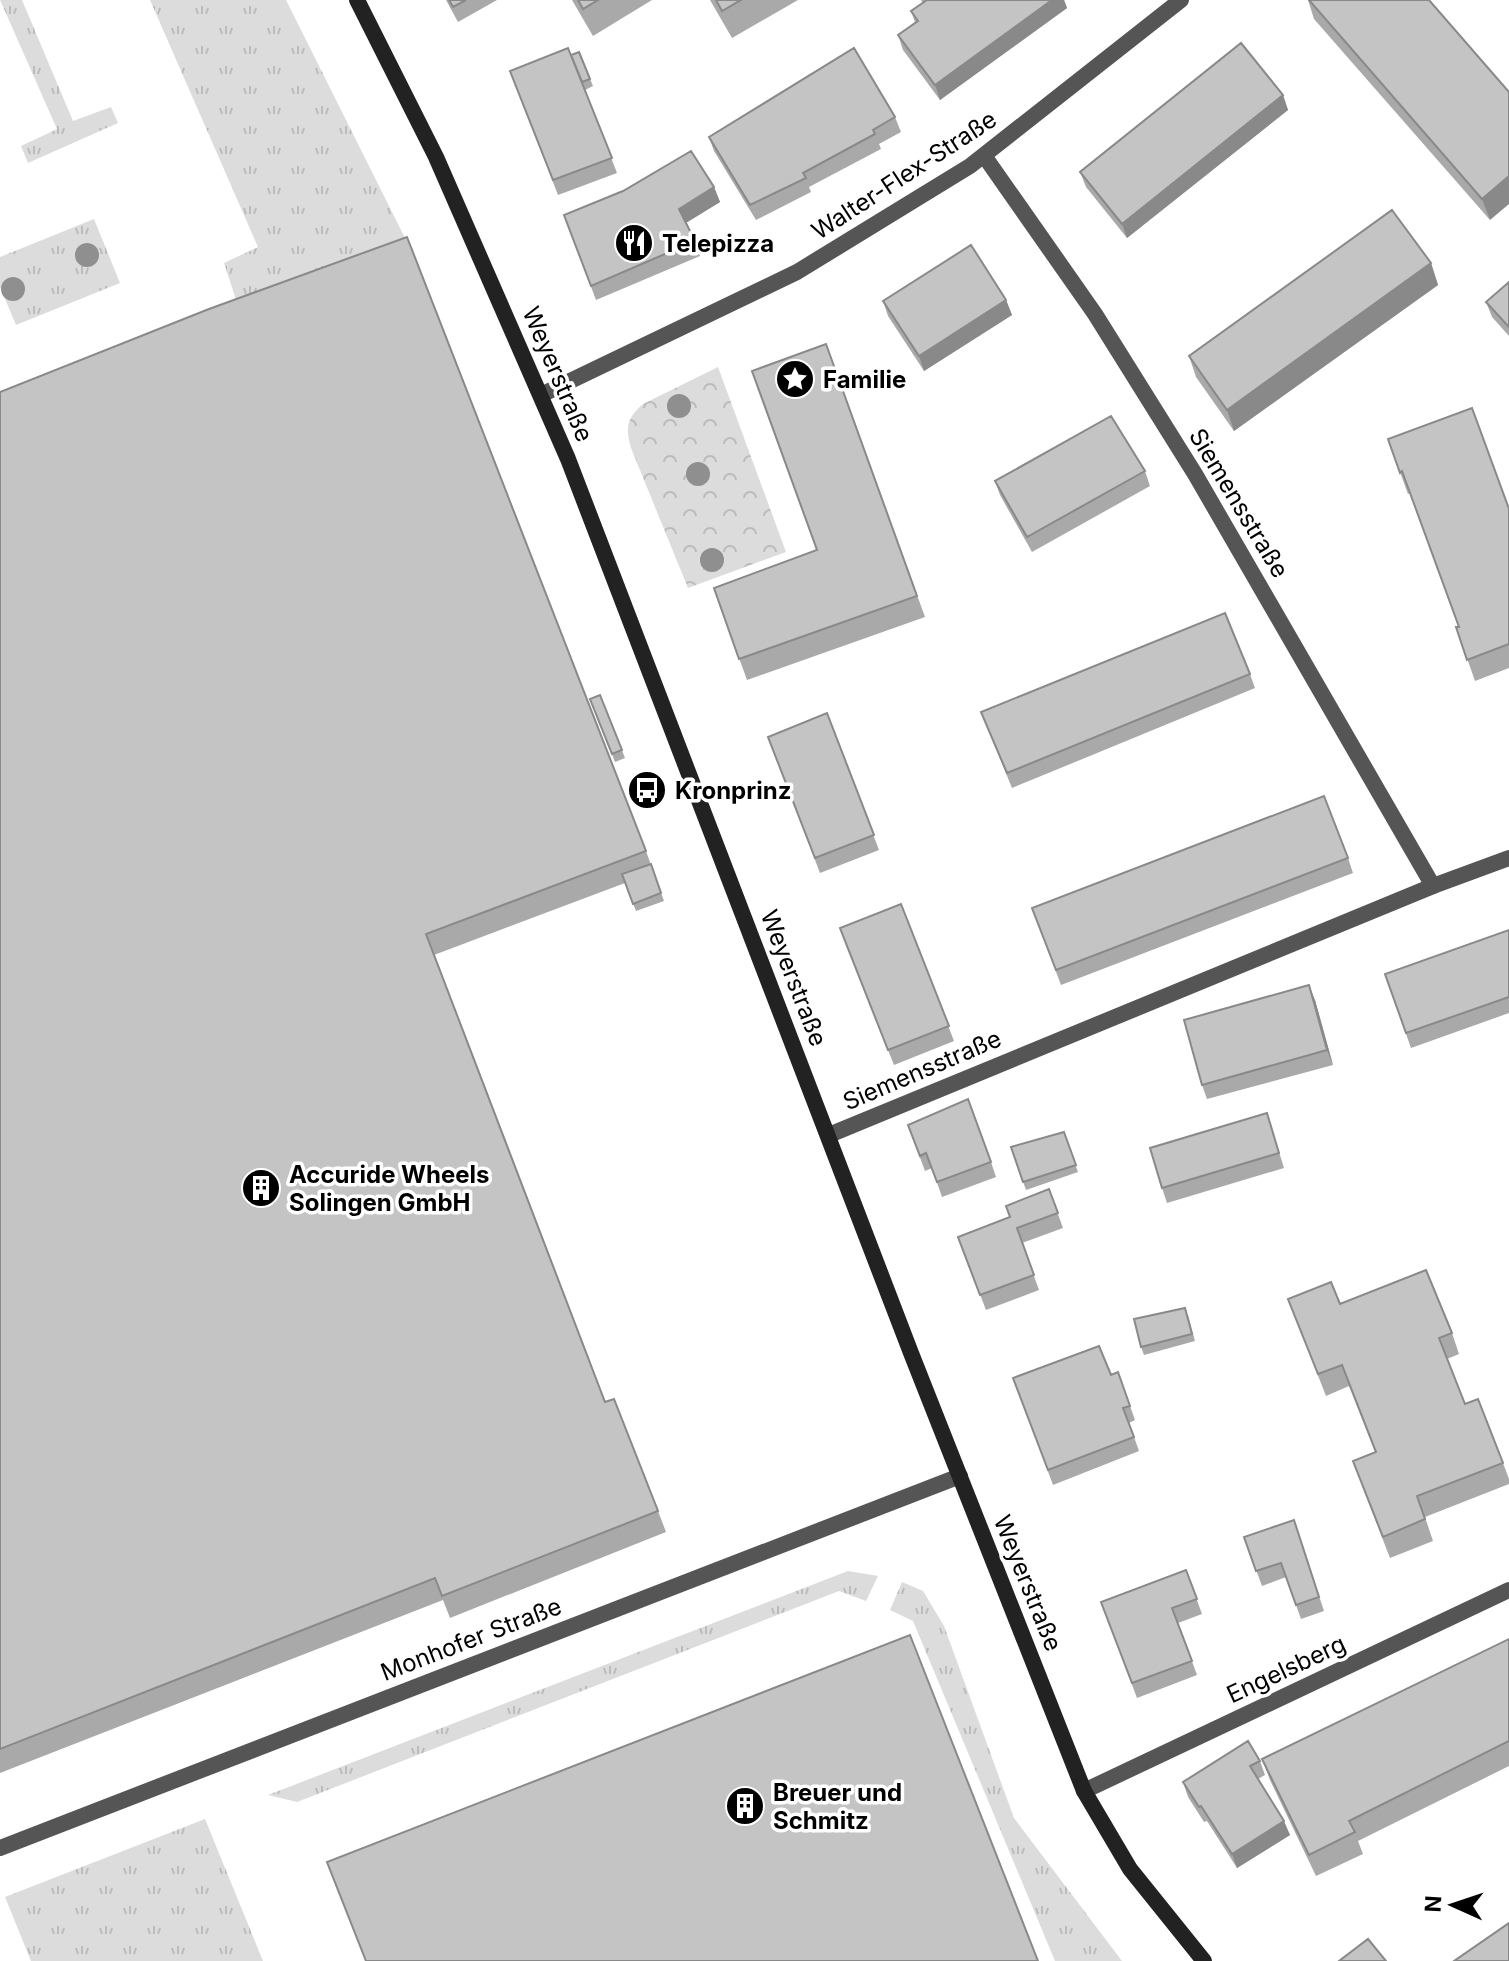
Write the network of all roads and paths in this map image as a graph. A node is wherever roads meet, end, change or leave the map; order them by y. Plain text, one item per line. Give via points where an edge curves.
1 (357, 0) edge
2 (1181, 0) edge
3 (985, 157) junction
4 (541, 395) junction
5 (1509, 858) edge
6 (1433, 886) junction
7 (829, 1135) junction
8 (960, 1476) junction
9 (1509, 1590) edge
10 (1084, 1791) junction
11 (0, 1848) edge
12 (1204, 1961) edge

1 - 4 main road, Weyerstraße via 436,157
2 - 3 street, Walter-Flex-Straße
3 - 4 street, Walter-Flex-Straße via 797,272
3 - 6 street, Siemensstraße via 1095,314 1195,474
4 - 7 main road, Weyerstraße
5 - 6 street, Siemensstraße
6 - 7 street, Siemensstraße
7 - 8 main road, Weyerstraße
8 - 10 main road, Weyerstraße
8 - 11 street, Monhofer Straße
9 - 10 street, Engelsberg
10 - 12 main road, Weyerstraße via 1130,1869

